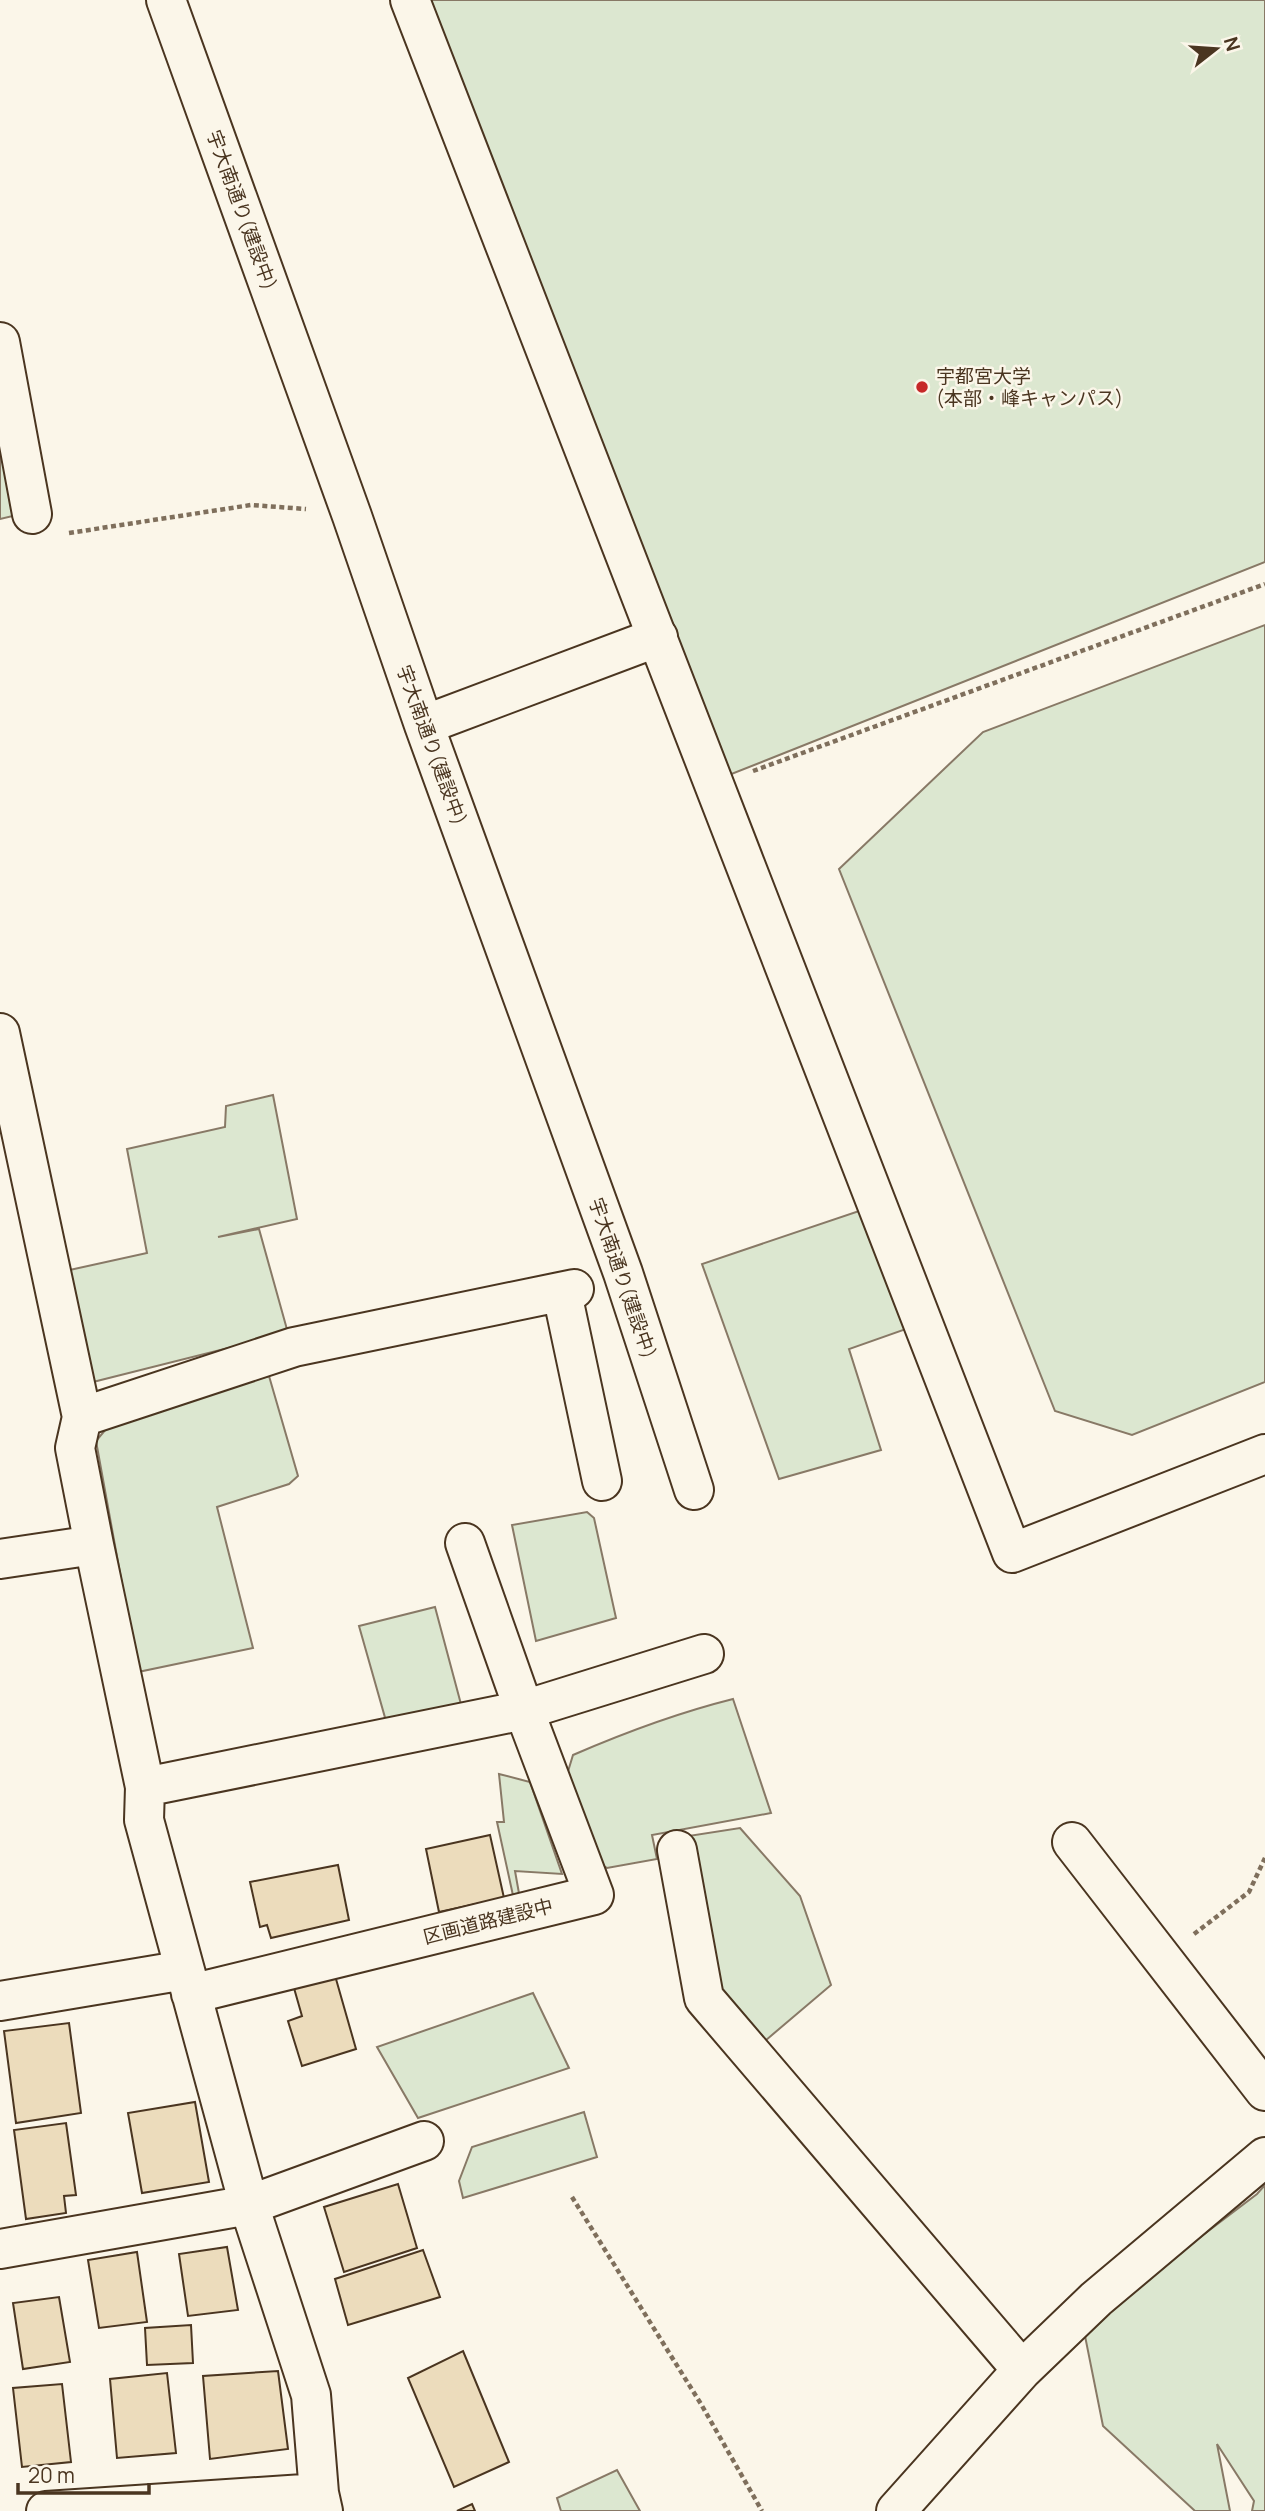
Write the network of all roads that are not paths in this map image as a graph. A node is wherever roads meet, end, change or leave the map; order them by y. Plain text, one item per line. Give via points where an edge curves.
1 (166, 0) edge
2 (410, 0) edge
3 (0, 342) edge
4 (32, 514) dead end
5 (658, 637) junction
6 (424, 725) junction
7 (0, 1033) edge
8 (82, 1417) junction
9 (1265, 1454) edge
10 (601, 1481) dead end
11 (694, 1490) dead end
12 (466, 1543) dead end
13 (94, 1545) junction
14 (0, 1559) edge
15 (704, 1654) dead end
16 (524, 1710) junction
17 (145, 1787) junction
18 (1072, 1842) dead end
19 (677, 1850) dead end
20 (188, 1982) junction
21 (0, 2001) edge
22 (1265, 2091) edge
23 (424, 2141) dead end
24 (1265, 2157) edge
25 (249, 2205) junction
26 (0, 2249) edge
27 (1022, 2370) junction
28 (321, 2502) edge
29 (62, 2511) edge
30 (896, 2511) edge

1 - 6 street, 宇大南通り(建設中)
2 - 5 street
3 - 4 street
5 - 6 street
5 - 9 street via 1012,1553
6 - 11 street, 宇大南通り(建設中) via 623,1273
7 - 8 street
8 - 10 street via 294,1347 568,1291
8 - 13 street via 75,1448
12 - 16 street, 区画道路建設中
13 - 14 street
13 - 17 street
15 - 16 street
16 - 17 street
16 - 20 street, 区画道路建設中 via 594,1895
17 - 20 street via 144,1820
18 - 22 street
19 - 27 street via 704,1997
20 - 21 street
20 - 25 street
23 - 25 street
24 - 27 street via 1096,2299
25 - 26 street
25 - 28 street via 311,2395
27 - 30 street
28 - 29 street

